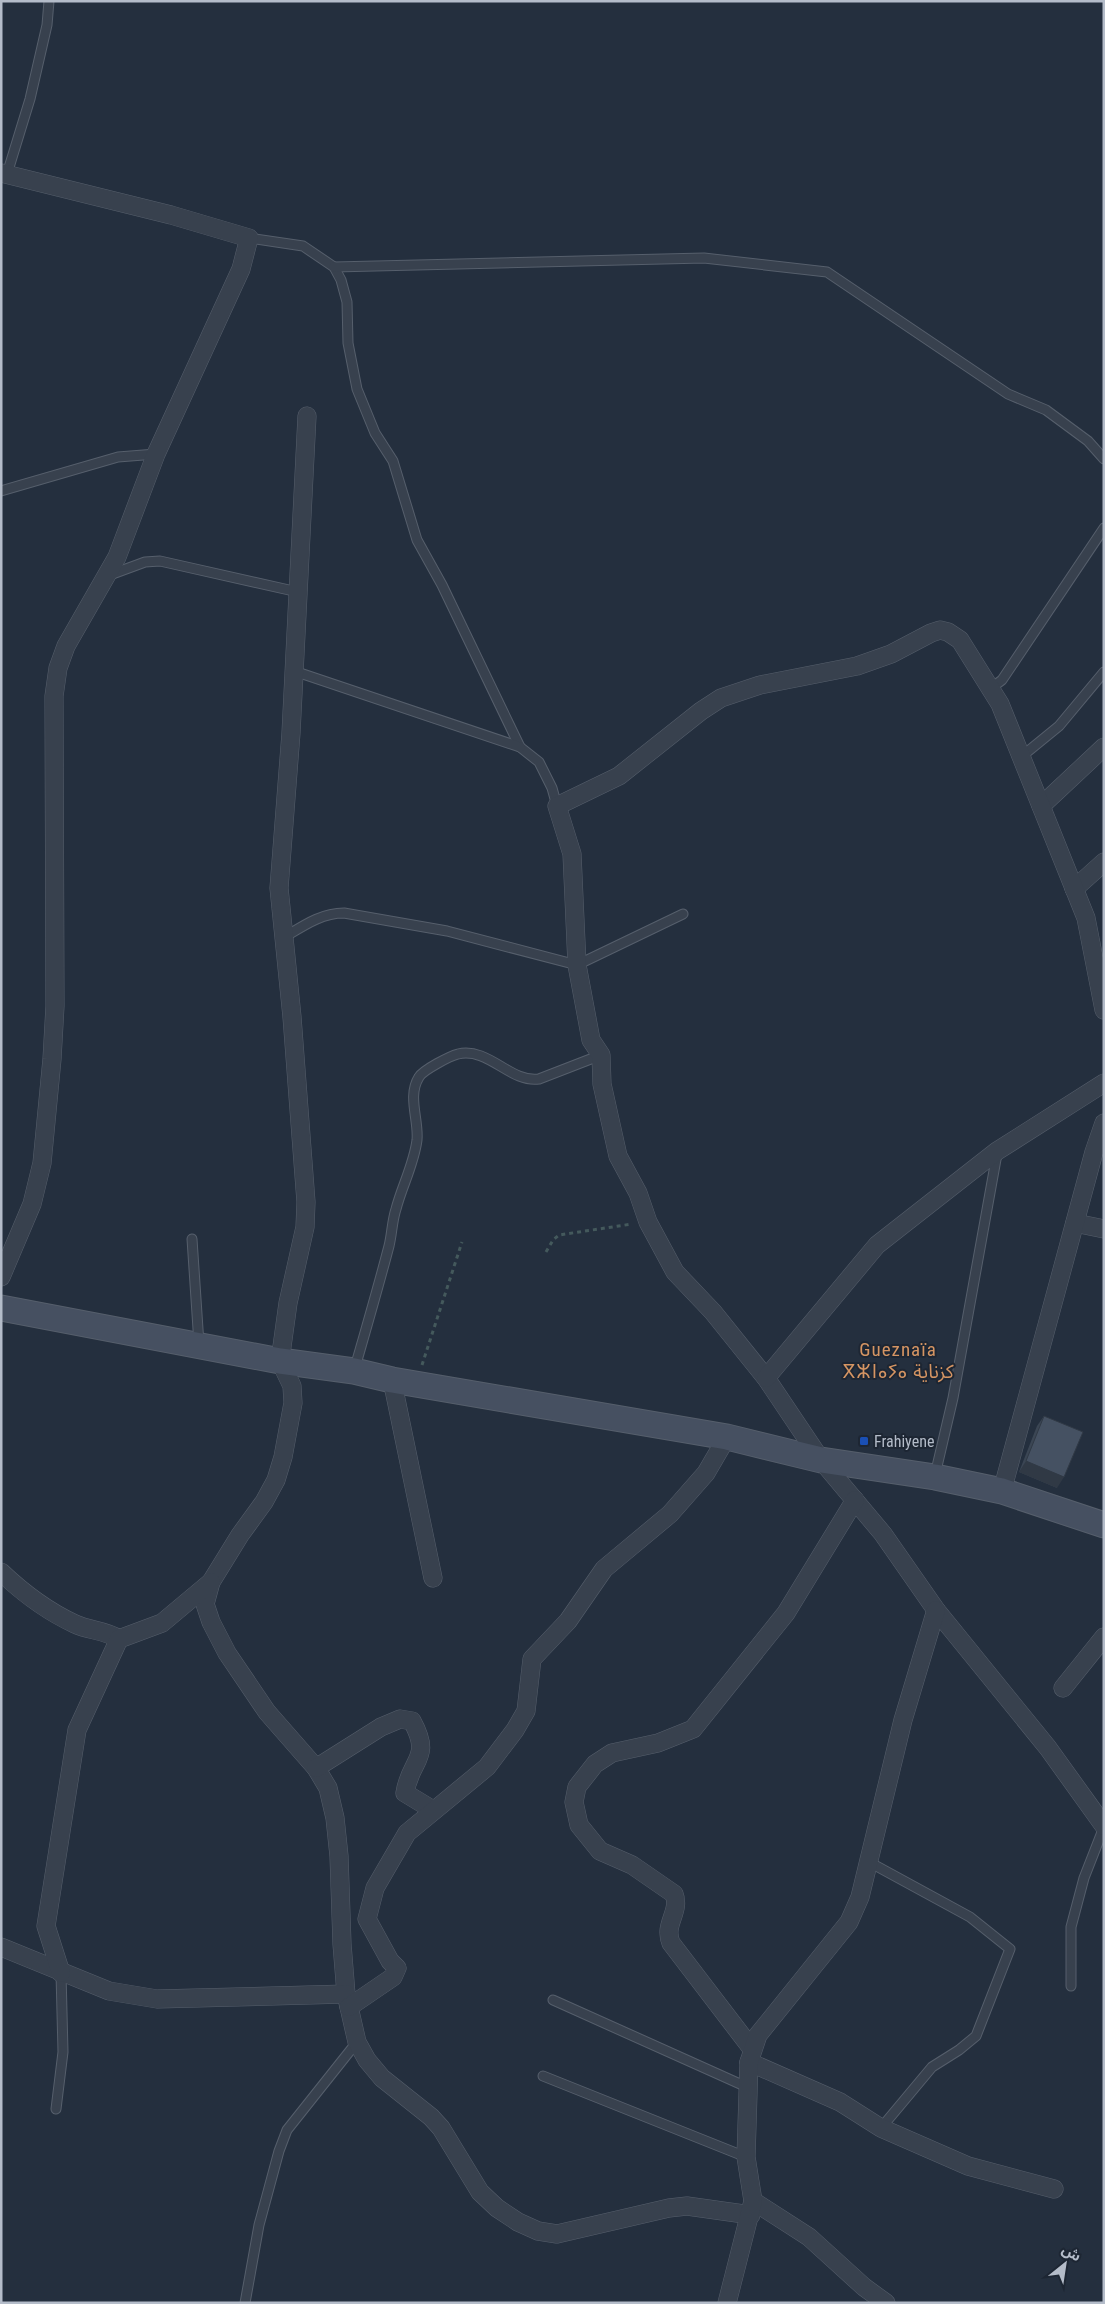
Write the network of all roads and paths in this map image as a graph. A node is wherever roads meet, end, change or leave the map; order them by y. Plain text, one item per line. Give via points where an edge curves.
1 (49, 1) edge
2 (4, 174) edge
3 (249, 238) junction
4 (334, 267) junction
5 (307, 416) dead end
6 (156, 454) junction
7 (1104, 459) edge
8 (1, 491) edge
9 (1104, 528) edge
10 (104, 577) junction
11 (298, 592) junction
12 (294, 671) junction
13 (1104, 672) edge
14 (990, 690) junction
15 (520, 747) junction
16 (1104, 747) edge
17 (1021, 758) junction
18 (557, 806) junction
19 (1041, 806) junction
20 (1104, 862) edge
21 (1074, 889) junction
22 (683, 914) dead end
23 (284, 938) junction
24 (577, 965) junction
25 (1100, 973) edge
26 (1104, 1010) edge
27 (601, 1056) junction
28 (1104, 1083) edge
29 (1104, 1123) edge
30 (997, 1151) junction
31 (648, 1222) junction
32 (1074, 1223) junction
33 (1104, 1229) edge
34 (192, 1240) dead end
35 (462, 1242) dead end
36 (546, 1252) dead end
37 (1, 1277) edge
38 (1, 1308) edge
39 (200, 1346) junction
40 (280, 1361) junction
41 (354, 1370) junction
42 (766, 1378) junction
43 (404, 1382) junction
44 (727, 1437) junction
45 (821, 1460) junction
46 (935, 1476) junction
47 (1002, 1491) junction
48 (855, 1500) junction
49 (1104, 1525) edge
50 (1, 1572) edge
51 (433, 1578) dead end
52 (212, 1582) junction
53 (936, 1610) junction
54 (1104, 1637) edge
55 (119, 1639) junction
56 (1063, 1688) dead end
57 (316, 1768) junction
58 (433, 1810) junction
59 (1104, 1826) edge
60 (870, 1862) junction
61 (1, 1946) edge
62 (61, 1973) junction
63 (1071, 1986) dead end
64 (553, 2000) dead end
65 (348, 2001) junction
66 (357, 2042) junction
67 (750, 2055) junction
68 (543, 2076) dead end
69 (749, 2088) junction
70 (56, 2109) dead end
71 (881, 2128) junction
72 (746, 2157) junction
73 (1054, 2189) dead end
74 (752, 2208) junction
75 (244, 2303) edge
76 (727, 2303) edge
77 (886, 2303) edge

1 - 2 lane via 47,25 30,99
2 - 3 street via 171,215
3 - 4 lane via 302,246
3 - 6 street via 241,269 226,304
4 - 7 lane via 704,258 827,272 1008,394 1046,410 1088,441
4 - 15 lane via 347,302 348,342 357,389 375,433 393,461 417,540
5 - 11 street
6 - 8 lane via 118,457
6 - 10 street via 120,548
9 - 14 lane via 1002,680
10 - 11 lane via 145,562 160,561
10 - 37 street via 66,646 58,668 54,696 55,1006 50,1078 42,1163 32,1204
11 - 12 street
12 - 15 lane
12 - 23 street via 279,888
13 - 17 lane via 1059,726
14 - 17 street via 1000,704
14 - 18 street via 960,640 940,630 891,654 857,666 760,685 721,698 618,776
15 - 18 lane via 539,762
16 - 19 street
17 - 19 street
18 - 24 street via 572,854
19 - 21 street
20 - 21 street
21 - 25 street via 1086,918
22 - 24 lane
23 - 24 lane via 331,913 344,913 447,931
23 - 40 street via 306,1202 305,1227 288,1303
24 - 27 street via 591,1040
25 - 26 street
27 - 31 street via 602,1084 618,1156 638,1193
27 - 41 lane via 529,1080 491,1060 458,1054 419,1077 414,1089 416,1147 395,1211 390,1244
28 - 30 street
29 - 32 street
30 - 42 street via 877,1245
30 - 46 lane via 953,1398
31 - 36 path via 559,1235
31 - 42 street via 675,1272 713,1312
32 - 33 street
32 - 47 street
34 - 39 lane
35 - 43 path
38 - 39 street
39 - 40 street
40 - 41 street
40 - 52 street via 292,1386 293,1403 276,1480
41 - 43 street
42 - 45 street
43 - 44 street
43 - 51 street
44 - 45 street
44 - 58 street via 706,1473 670,1514 604,1569 568,1621 532,1660 526,1711 487,1767
45 - 46 street
45 - 48 street
46 - 47 street
47 - 49 street
48 - 53 street
48 - 67 street via 786,1613 693,1730 658,1743 612,1753 595,1764 577,1787 574,1802 579,1825 600,1852 632,1865 674,1894 676,1906 667,1930 671,1943
50 - 55 street via 43,1605 75,1624 108,1632
52 - 55 street via 162,1623
52 - 57 street via 205,1604 227,1653 267,1712
53 - 59 street via 1048,1748
53 - 60 street via 904,1720
54 - 56 street
55 - 62 street via 77,1730 46,1926
57 - 58 street via 381,1727 400,1719 412,1721 422,1746 407,1780 405,1793
57 - 65 street via 328,1788 335,1818
58 - 65 street via 408,1834 375,1888 367,1919 397,1968 393,1977
59 - 63 lane via 1084,1878 1071,1927
60 - 67 street via 849,1922 758,2035
60 - 71 lane via 970,1917 1010,1949 976,2036 932,2066
61 - 62 street
62 - 65 street via 109,1991 157,1999
62 - 70 lane via 63,2052
64 - 69 lane
65 - 66 street
66 - 74 street via 382,2078 442,2128 480,2192 497,2208 538,2231 557,2234 668,2208
66 - 75 lane via 287,2130 259,2224
67 - 69 street
67 - 71 street via 840,2102
68 - 72 lane
69 - 72 street
71 - 73 street via 968,2166
72 - 74 street
74 - 76 street
74 - 77 street via 809,2237

